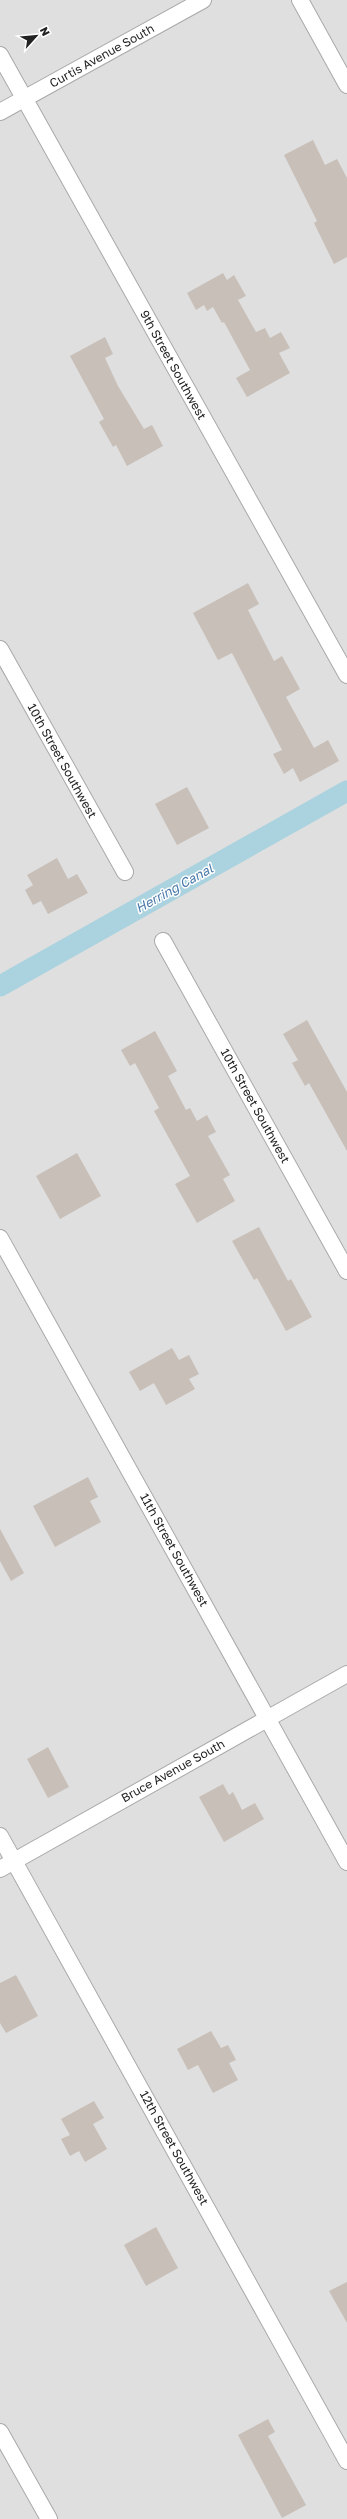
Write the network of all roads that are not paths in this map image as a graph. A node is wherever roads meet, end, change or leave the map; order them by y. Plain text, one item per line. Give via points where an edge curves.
1 (203, 0) edge
2 (300, 0) edge
3 (0, 55) edge
4 (347, 84) edge
5 (24, 99) junction
6 (0, 112) edge
7 (0, 649) edge
8 (347, 675) edge
9 (125, 872) dead end
10 (163, 941) dead end
11 (0, 1238) edge
12 (347, 1271) edge
13 (347, 1674) edge
14 (267, 1719) junction
15 (0, 1836) edge
16 (14, 1861) junction
17 (347, 1862) edge
18 (0, 1869) edge
19 (0, 2432) edge
20 (347, 2461) edge
21 (49, 2519) edge

1 - 5 street, Curtis Avenue South
2 - 4 street
3 - 5 street, 9th Street Southwest
5 - 6 street, Curtis Avenue South
5 - 8 street, 9th Street Southwest
7 - 9 street, 10th Street Southwest
10 - 12 street, 10th Street Southwest
11 - 14 street, 11th Street Southwest
13 - 14 street, Bruce Avenue South
14 - 16 street, Bruce Avenue South
14 - 17 street, 11th Street Southwest
15 - 16 street, 12th Street Southwest
16 - 18 street, Bruce Avenue South
16 - 20 street, 12th Street Southwest
19 - 21 street

